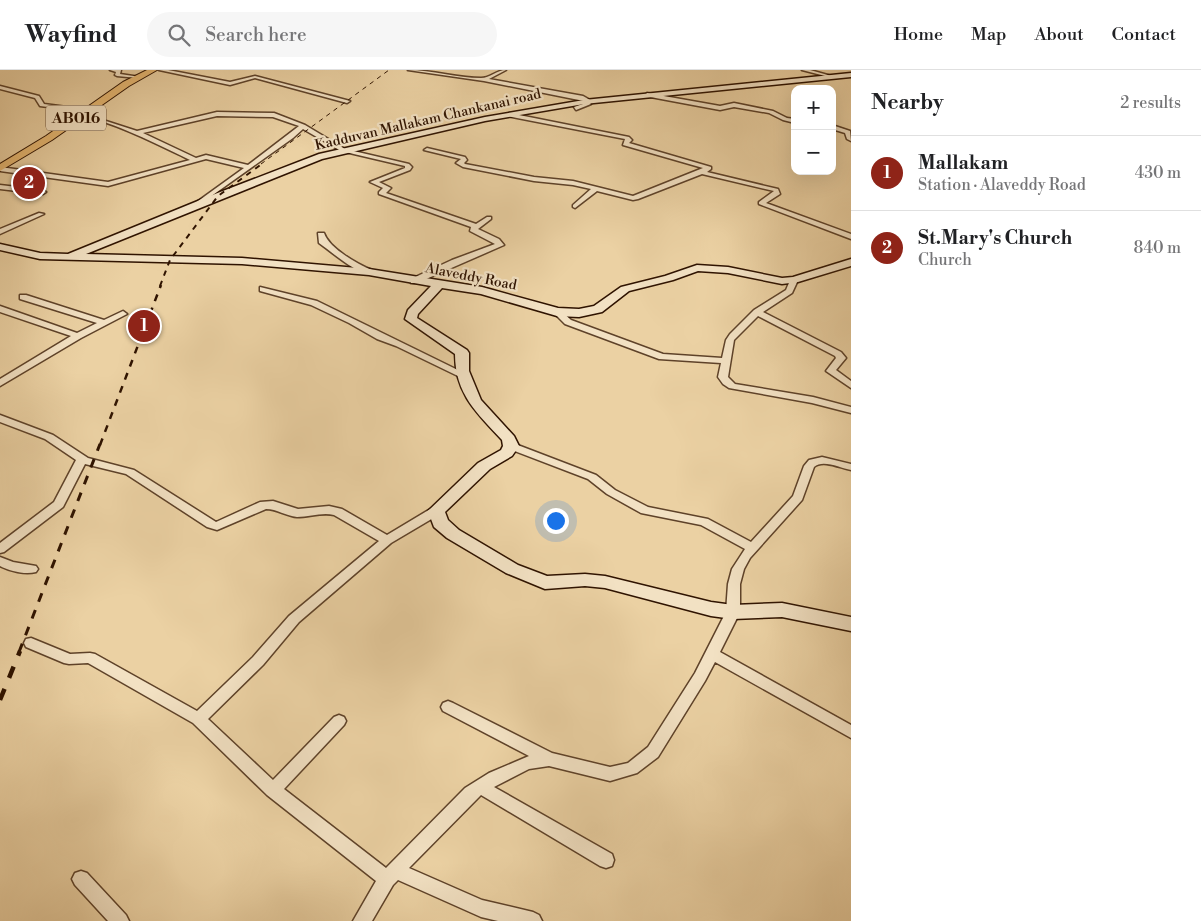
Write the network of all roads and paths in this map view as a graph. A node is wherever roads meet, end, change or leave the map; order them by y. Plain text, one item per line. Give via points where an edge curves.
1 (112, 70) edge
2 (153, 70) edge
3 (161, 70) edge
4 (410, 70) edge
5 (504, 70) edge
6 (804, 70) edge
7 (851, 75) edge
8 (138, 77) junction
9 (833, 77) junction
10 (484, 80) junction
11 (0, 87) edge
12 (647, 95) junction
13 (347, 101) dead end
14 (586, 101) junction
15 (576, 108) dead end
16 (84, 112) junction
17 (509, 115) junction
18 (791, 120) edge
19 (303, 126) junction
20 (836, 128) edge
21 (137, 134) junction
22 (851, 139) edge
23 (343, 150) junction
24 (427, 150) dead end
25 (196, 160) junction
26 (248, 167) junction
27 (0, 168) edge
28 (701, 172) junction
29 (0, 188) edge
30 (595, 189) junction
31 (43, 192) dead end
32 (196, 205) junction
33 (575, 206) dead end
34 (41, 214) dead end
35 (488, 218) dead end
36 (476, 226) junction
37 (0, 232) edge
38 (321, 235) dead end
39 (851, 237) edge
40 (0, 248) edge
41 (69, 257) junction
42 (851, 262) edge
43 (368, 272) junction
44 (794, 280) junction
45 (414, 281) junction
46 (438, 285) junction
47 (263, 289) dead end
48 (23, 297) dead end
49 (0, 308) edge
50 (557, 312) junction
51 (758, 312) junction
52 (124, 314) dead end
53 (105, 323) junction
54 (78, 336) junction
55 (726, 361) junction
56 (463, 375) junction
57 (0, 383) edge
58 (851, 385) edge
59 (851, 410) edge
60 (0, 418) edge
61 (511, 446) junction
62 (82, 459) junction
63 (851, 467) edge
64 (436, 511) junction
65 (387, 540) junction
66 (753, 548) junction
67 (0, 549) edge
68 (0, 561) edge
69 (32, 569) dead end
70 (733, 612) junction
71 (851, 624) edge
72 (31, 643) dead end
73 (712, 654) junction
74 (448, 707) dead end
75 (198, 719) junction
76 (339, 721) dead end
77 (851, 732) edge
78 (549, 759) junction
79 (481, 787) junction
80 (273, 790) junction
81 (606, 860) dead end
82 (391, 875) junction
83 (80, 879) dead end
84 (120, 921) edge
85 (362, 921) edge
86 (533, 921) edge

1 - 8 street via 119,71 117,75
2 - 8 main road, AB016
3 - 13 street via 230,84 256,77
4 - 10 street
5 - 10 street
6 - 9 street
7 - 9 street, Kadduvan Mallakam Chankanai road
8 - 16 main road, AB016
9 - 12 street, Kadduvan Mallakam Chankanai road
10 - 14 street
11 - 16 street via 37,97 42,105
12 - 14 street, Kadduvan Mallakam Chankanai road
12 - 18 street via 720,108 734,105 772,112
14 - 15 street via 588,104
14 - 17 street, Kadduvan Mallakam Chankanai road
16 - 21 street
16 - 27 main road, AB016
17 - 23 street, Kadduvan Mallakam Chankanai road
17 - 28 street via 626,138 629,140 625,144 709,168
19 - 21 street via 274,115 220,114
19 - 23 street
19 - 26 street
20 - 22 street via 848,132
21 - 25 street
23 - 32 street, Kadduvan Mallakam Chankanai road
23 - 36 street via 407,165 408,169 373,182 387,187 381,193
24 - 30 street via 463,158 459,163 463,165
25 - 26 street via 210,157
25 - 27 street via 108,184
26 - 32 street
28 - 30 street via 640,197
28 - 39 street via 776,190 778,193 761,203
29 - 31 street
30 - 33 street
32 - 41 street, Kadduvan Mallakam Chankanai road
34 - 37 street
35 - 36 street
36 - 45 street via 475,231 500,245
38 - 43 street via 322,241
40 - 41 street, Kadduvan Mallakam Chankanai road via 40,256
41 - 43 street, Alaveddy Road via 242,261
42 - 44 street, Alaveddy Road
43 - 45 street, Alaveddy Road
44 - 50 street, Alaveddy Road via 697,268 621,290 598,309 579,313
44 - 51 street via 789,291
45 - 46 street, Alaveddy Road
46 - 50 street, Alaveddy Road via 482,291
46 - 56 street via 412,313 411,319 462,353
47 - 56 street via 314,303
48 - 53 street
49 - 54 street
50 - 55 street via 568,322 662,357
51 - 55 street via 730,340
51 - 58 street via 838,354 841,358 831,371
52 - 53 street
53 - 54 street
54 - 57 street
55 - 59 street via 723,377 732,386
56 - 61 street via 474,401 509,438
60 - 62 street via 49,437
61 - 64 street via 507,453 484,466
61 - 66 street via 592,477 611,492 645,510 704,522
62 - 65 street via 130,472 217,526 264,505 273,505 297,513 338,512
62 - 67 street via 59,504
63 - 66 street via 822,460 813,462 798,497
64 - 65 street
64 - 70 street via 440,523 453,534 512,569 545,583 605,582
65 - 75 street via 294,619 258,661
66 - 70 street via 738,568
68 - 69 street
70 - 71 street via 782,610
70 - 73 street
72 - 75 street via 69,659 90,658
73 - 77 street
73 - 78 street via 653,752 632,768 610,774
74 - 78 street
75 - 80 street
76 - 80 street
78 - 79 street via 528,763
79 - 81 street
79 - 82 street via 471,793
80 - 82 street
82 - 85 street
82 - 86 street via 481,908
83 - 84 street

